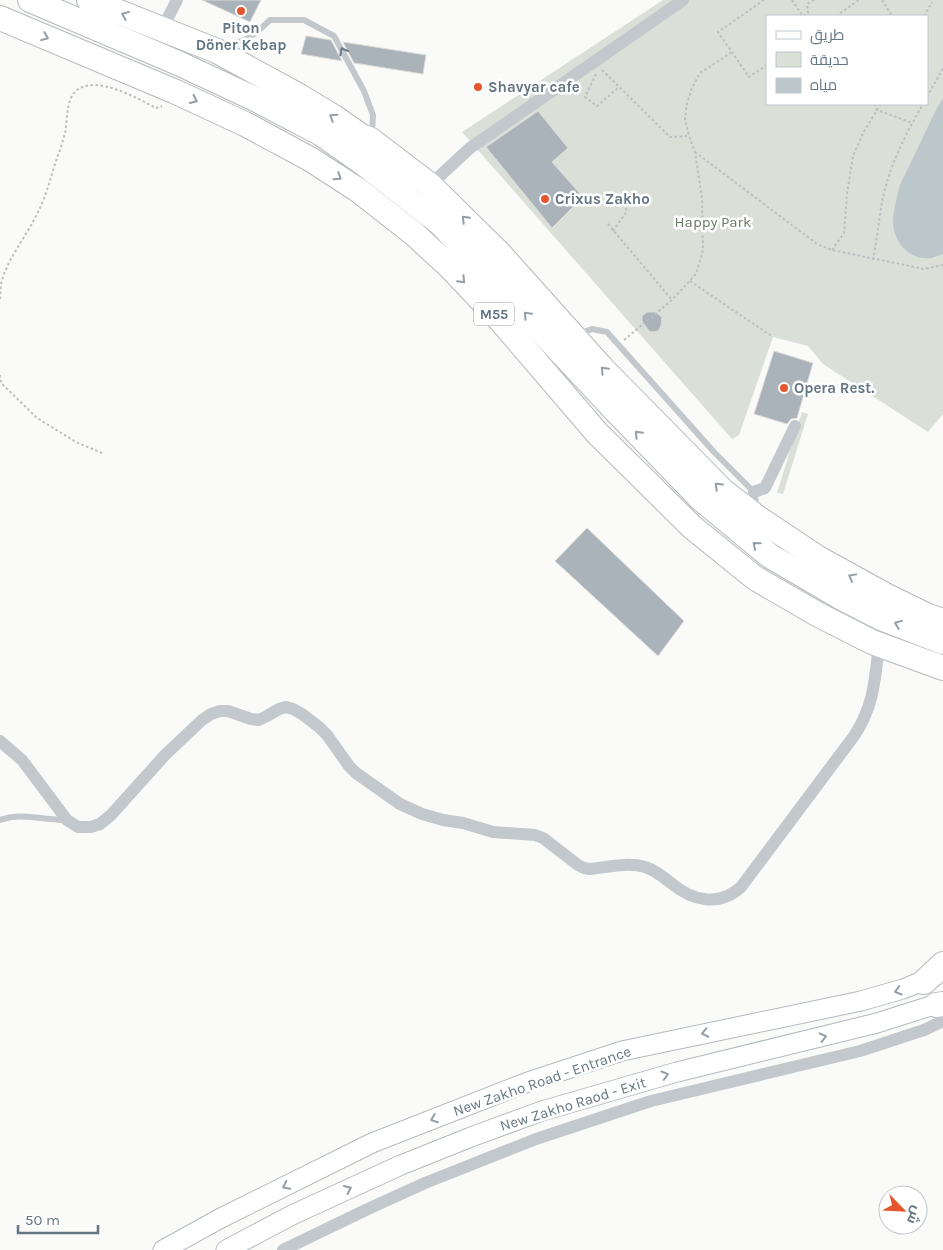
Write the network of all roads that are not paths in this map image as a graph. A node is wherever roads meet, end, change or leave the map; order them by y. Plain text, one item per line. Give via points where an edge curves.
1 (30, 0) edge
2 (89, 0) edge
3 (177, 0) edge
4 (683, 0) edge
5 (0, 18) edge
6 (162, 29) junction
7 (212, 52) junction
8 (372, 144) junction
9 (430, 185) junction
10 (574, 336) junction
11 (794, 426) dead end
12 (754, 492) junction
13 (758, 518) junction
14 (812, 568) junction
15 (943, 621) edge
16 (943, 642) edge
17 (879, 644) junction
18 (943, 668) edge
19 (0, 741) edge
20 (0, 820) edge
21 (67, 820) junction
22 (943, 964) edge
23 (933, 977) edge
24 (941, 1008) edge
25 (730, 1028) junction
26 (737, 1058) junction
27 (163, 1250) edge
28 (226, 1250) edge
29 (283, 1250) edge

14 -> 1 highway, M55 via 770,556 701,499 442,224 379,171 320,133 181,61
6 -> 2 highway
3 - 6 street
4 - 9 street via 470,148
5 -> 17 highway, M55 via 245,124 310,159 358,190 451,268 597,433 692,528 755,578 817,614
6 - 7 highway
8 -> 7 highway via 302,97
8 -> 7 lane via 373,115 364,91 334,36 304,20 270,20 246,39
8 - 9 highway
10 -> 9 highway via 499,253
10 - 12 lane via 592,329 607,332
13 -> 10 highway via 705,474
11 - 12 street via 765,488
12 - 13 lane
13 - 14 highway
15 -> 14 highway
16 -> 14 highway, M55 via 881,618 840,596
17 - 18 highway, M55
17 - 21 street via 873,694 860,727 741,887 723,898 708,900 687,894 645,866 584,868 535,835 493,832 422,814 400,804 360,777 319,727 286,707 258,720 228,711 212,714 165,755 100,824 78,827
19 - 21 street via 22,760
20 - 21 lane via 9,816
22 - 23 highway
23 -> 25 main road, New Zakho Road - Entrance via 861,1001
26 -> 24 main road, New Zakho Raod - Exit
24 - 29 street via 924,1030 860,1051 651,1101 536,1139 425,1183
25 - 26 main road
25 -> 27 main road, New Zakho Road - Entrance via 622,1051 528,1082 436,1118 363,1147
28 -> 26 main road, New Zakho Raod - Exit via 292,1215 471,1137 605,1092

